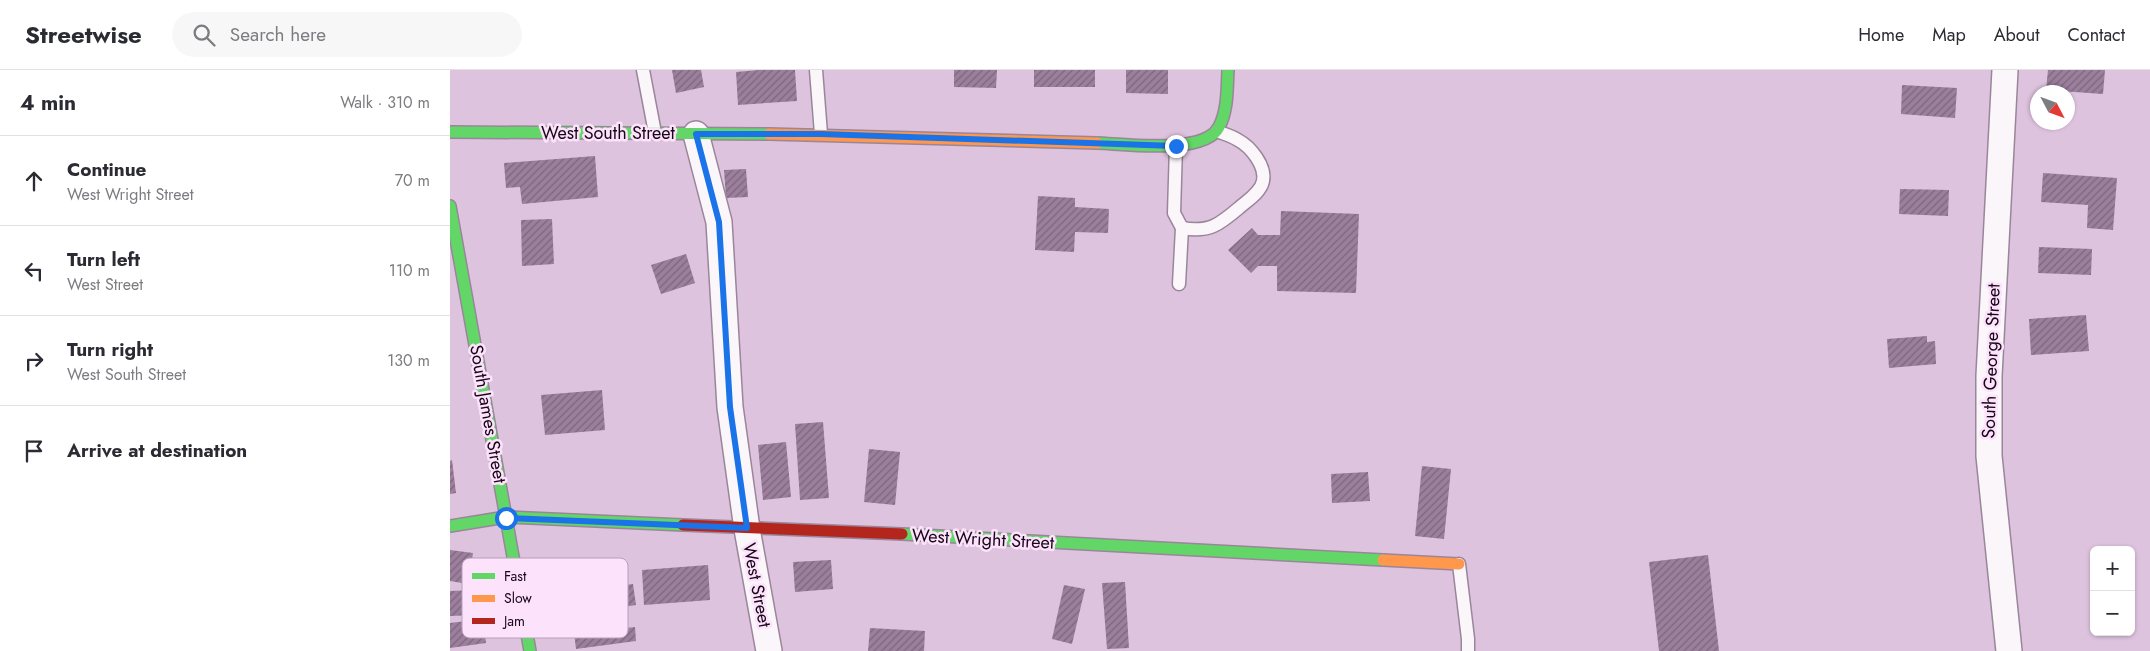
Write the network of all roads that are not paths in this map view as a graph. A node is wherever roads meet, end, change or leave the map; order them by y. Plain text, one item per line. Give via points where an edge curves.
1 (643, 70) edge
2 (816, 70) edge
3 (1228, 70) edge
4 (2005, 70) edge
5 (1217, 131) junction
6 (450, 132) edge
7 (655, 133) junction
8 (696, 134) junction
9 (821, 134) junction
10 (1176, 146) junction
11 (450, 206) edge
12 (1182, 228) junction
13 (1179, 284) dead end
14 (506, 518) junction
15 (450, 526) edge
16 (747, 528) junction
17 (513, 558) edge
18 (1459, 564) joint
19 (528, 638) edge
20 (530, 651) edge
21 (769, 651) edge
22 (1468, 651) edge
23 (2009, 651) edge

1 - 7 lane
2 - 9 lane
3 - 5 street via 1225,108
4 - 23 street, South George Street via 1989,376 1989,456
5 - 10 street, West South Street via 1200,142
5 - 12 lane via 1239,140 1252,152 1262,167 1263,182 1256,194 1219,225 1196,230
6 - 7 street, West South Street
7 - 8 street, West South Street
8 - 9 street, West South Street
8 - 16 street, West Street via 719,222 730,407
9 - 10 street, West South Street
10 - 12 lane via 1174,213
11 - 14 street, South James Street
12 - 13 lane
14 - 15 street, West Wright Street
14 - 16 street, West Wright Street
14 - 17 street, South James Street
16 - 18 street, West Wright Street
16 - 21 street, West Street
18 - 22 lane
19 - 20 street, South James Street

